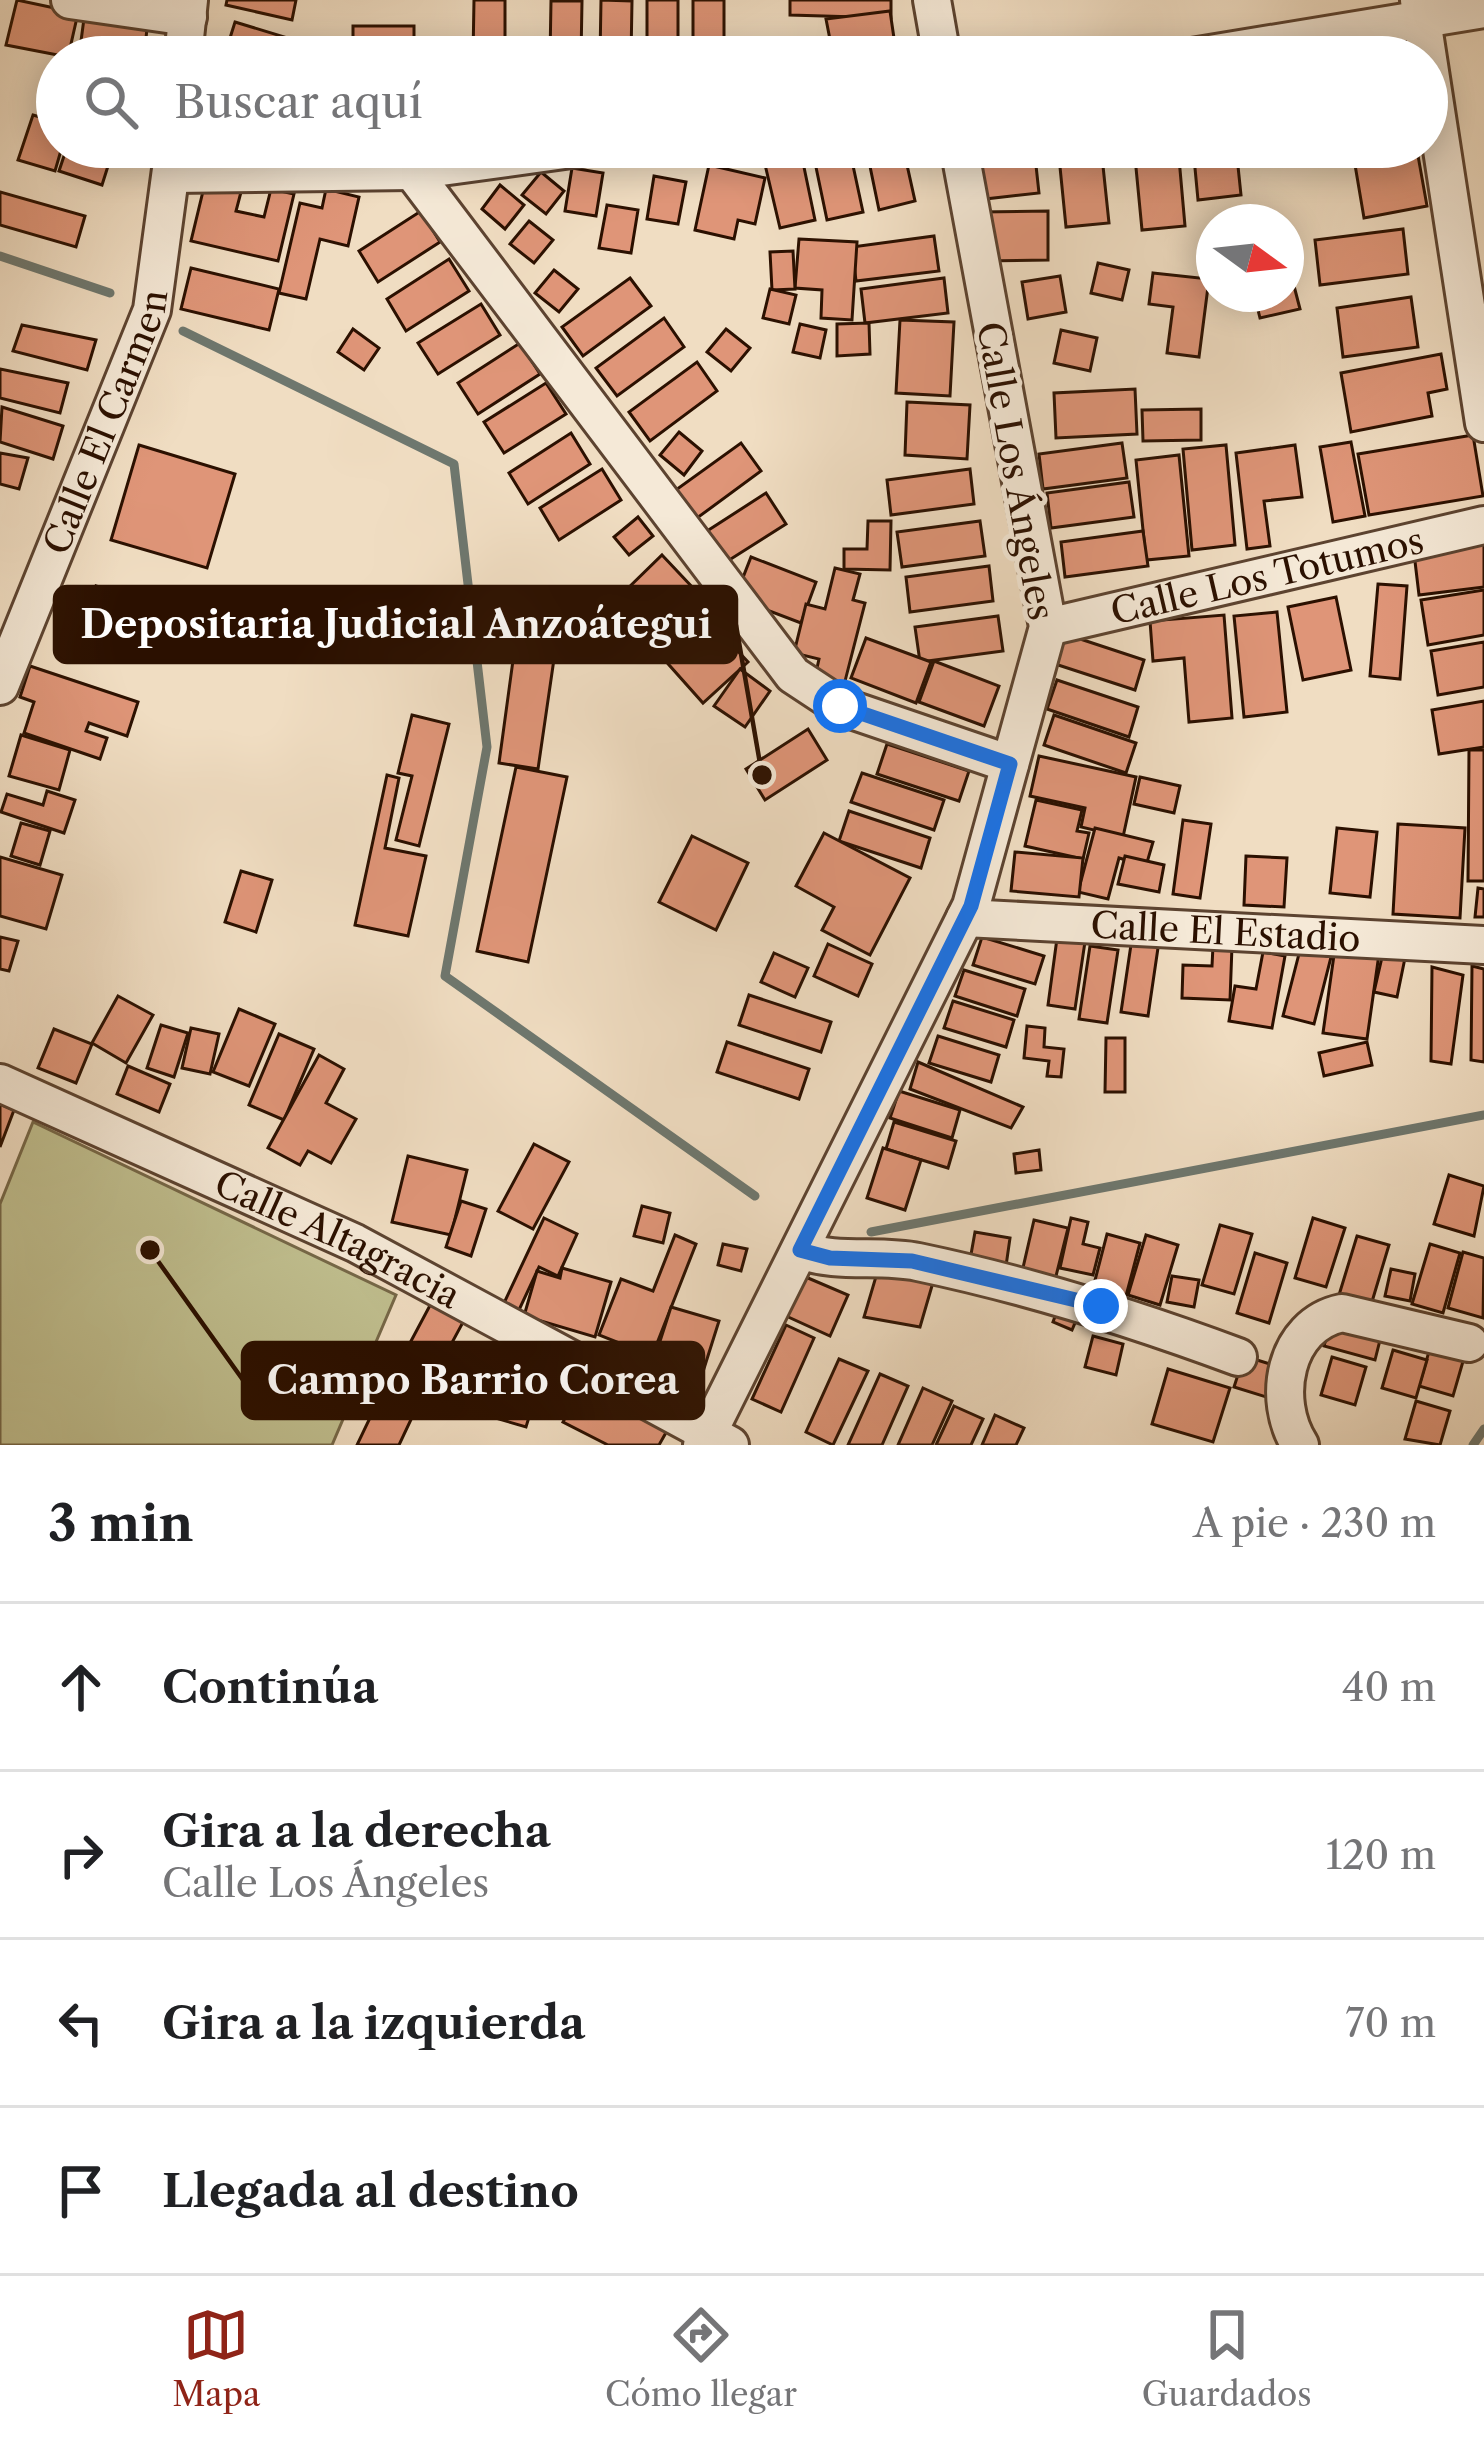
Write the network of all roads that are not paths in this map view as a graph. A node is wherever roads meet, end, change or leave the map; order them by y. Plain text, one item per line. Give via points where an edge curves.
1 (70, 0) edge
2 (932, 0) edge
3 (188, 9) edge
4 (1484, 9) edge
5 (1420, 10) edge
6 (938, 36) edge
7 (1294, 36) edge
8 (172, 168) edge
9 (340, 168) edge
10 (434, 168) edge
11 (963, 168) edge
12 (1444, 168) edge
13 (412, 171) junction
14 (1484, 423) edge
15 (1484, 525) edge
16 (1048, 627) junction
17 (0, 686) edge
18 (1010, 764) junction
19 (965, 919) junction
20 (1484, 946) edge
21 (0, 1083) edge
22 (800, 1250) junction
23 (1469, 1343) dead end
24 (1238, 1357) dead end
25 (713, 1442) edge
26 (1300, 1445) edge

1 - 3 street
2 - 6 street
4 - 5 street
5 - 7 street
8 - 17 street, Calle El Carmen via 152,310
9 - 13 street
10 - 13 street
11 - 16 street, Calle Los Ángeles
12 - 14 street
13 - 18 street via 793,675 840,706
15 - 16 street, Calle Los Totumos
16 - 18 street, Calle Los Ángeles
18 - 19 street, Calle Los Ángeles
19 - 20 street, Calle El Estadio
19 - 22 street, Calle Los Ángeles
21 - 25 street, Calle Altagracia via 355,1243
22 - 24 street via 912,1261 1101,1306
22 - 25 street, Calle Los Ángeles
23 - 26 street via 1342,1313 1323,1318 1297,1343 1287,1372 1286,1406

